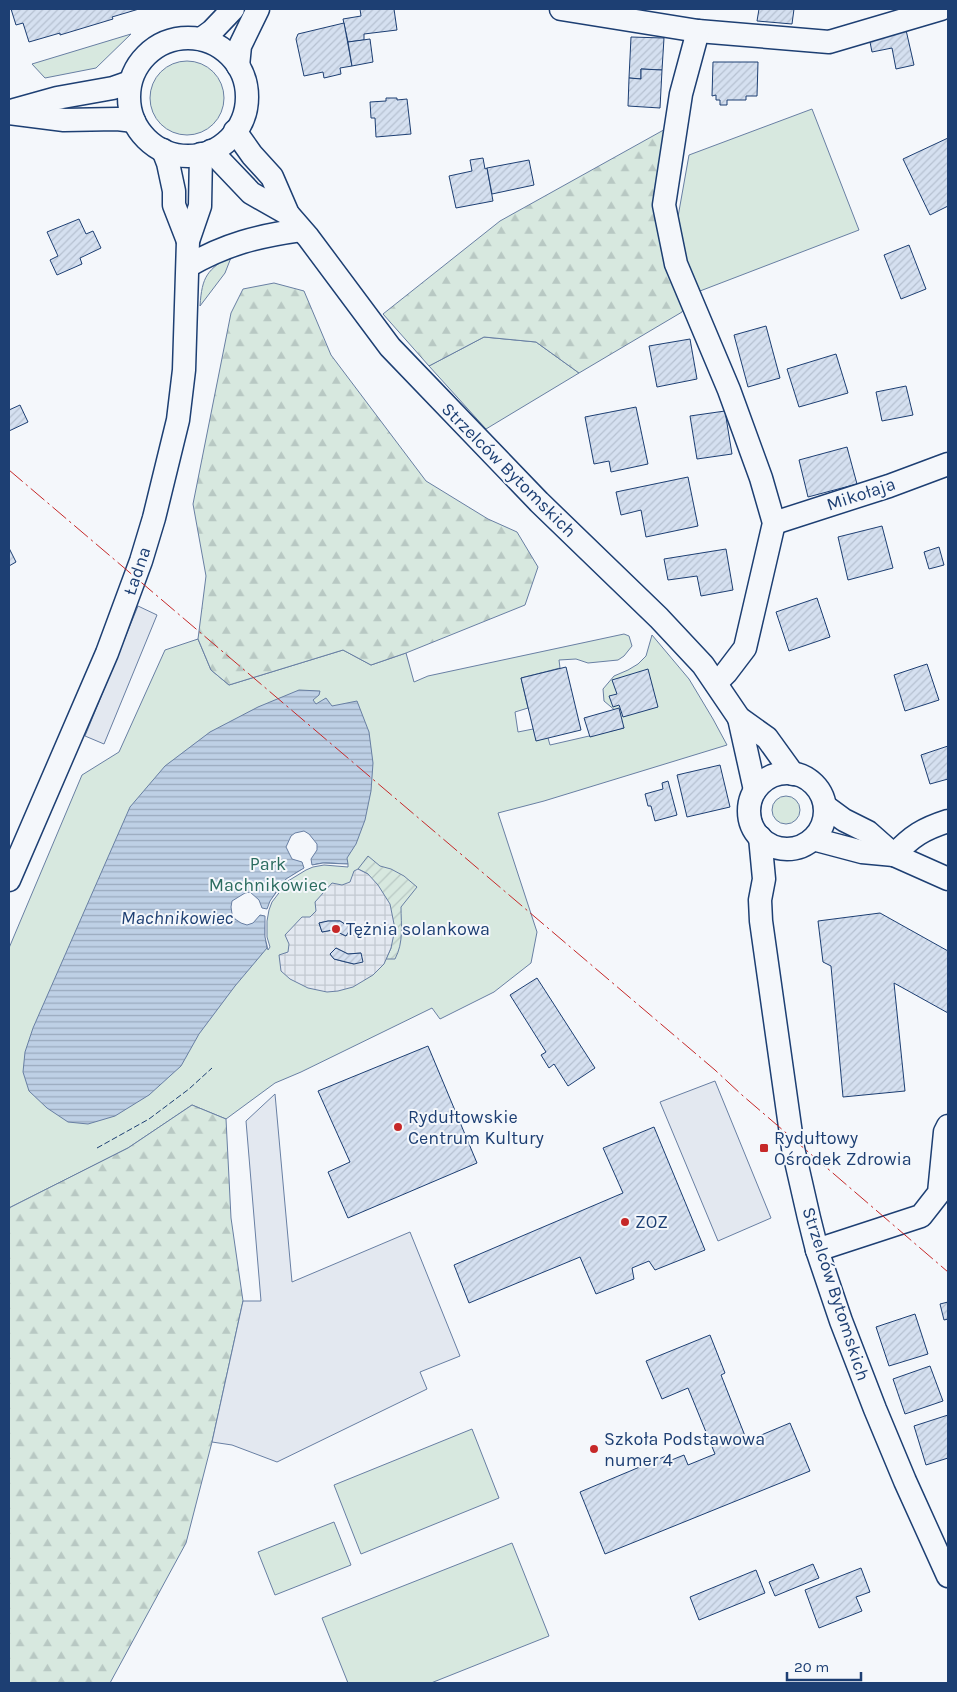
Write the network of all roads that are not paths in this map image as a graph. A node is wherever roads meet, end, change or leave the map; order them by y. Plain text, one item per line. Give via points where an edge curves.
1 (233, 9) edge
2 (258, 9) edge
3 (561, 9) edge
4 (940, 9) edge
5 (698, 31) junction
6 (201, 39) junction
7 (238, 66) junction
8 (130, 82) junction
9 (9, 112) edge
10 (134, 121) junction
11 (235, 131) junction
12 (163, 150) junction
13 (206, 153) junction
14 (294, 222) junction
15 (188, 241) junction
16 (188, 266) junction
17 (948, 464) edge
18 (774, 523) junction
19 (716, 683) junction
20 (739, 718) junction
21 (793, 774) junction
22 (756, 790) junction
23 (825, 806) junction
24 (948, 821) edge
25 (760, 837) junction
26 (813, 839) junction
27 (790, 850) junction
28 (894, 855) junction
29 (764, 879) junction
30 (948, 879) edge
31 (9, 880) edge
32 (948, 1126) edge
33 (818, 1250) junction
34 (948, 1576) edge

1 - 6 street
2 - 7 street via 240,46
3 - 5 street
4 - 5 street via 829,42
5 - 18 street via 681,94 664,205 676,264 729,390
6 - 7 street via 215,44
6 - 8 street via 175,39 154,48 144,57
7 - 11 street via 247,94 245,109
8 - 9 street
8 - 10 street via 130,109
9 - 10 street via 64,120
10 - 12 street via 141,133
11 - 13 street via 221,146
11 - 14 street, Strzelców Bytomskich via 272,177
12 - 13 street via 177,155
12 - 15 street, Ładna via 174,192 174,205
13 - 14 street, Strzelców Bytomskich via 251,193
13 - 15 street, Ładna via 200,206
14 - 16 street via 279,233 212,252
14 - 19 street, Strzelców Bytomskich via 390,347 539,502 659,618
15 - 16 street, Ładna
16 - 31 street, Ładna via 184,370 178,420 154,518 108,653
17 - 18 street, Mikołaja
18 - 19 street via 746,648
19 - 20 street, Strzelców Bytomskich
20 - 21 street via 767,738
20 - 22 street
21 - 22 street via 772,777
21 - 23 street via 810,781 820,792
22 - 25 street via 750,809 754,829
23 - 26 street via 822,824
23 - 28 street via 868,832
24 - 28 street via 917,833
25 - 27 street
25 - 29 street, Strzelców Bytomskich
26 - 27 street
26 - 28 street via 862,852
27 - 29 street
28 - 30 street
29 - 33 street, Strzelców Bytomskich via 761,921 779,1052 794,1148
32 - 33 street via 939,1193 921,1216
33 - 34 street, Strzelców Bytomskich via 875,1409

